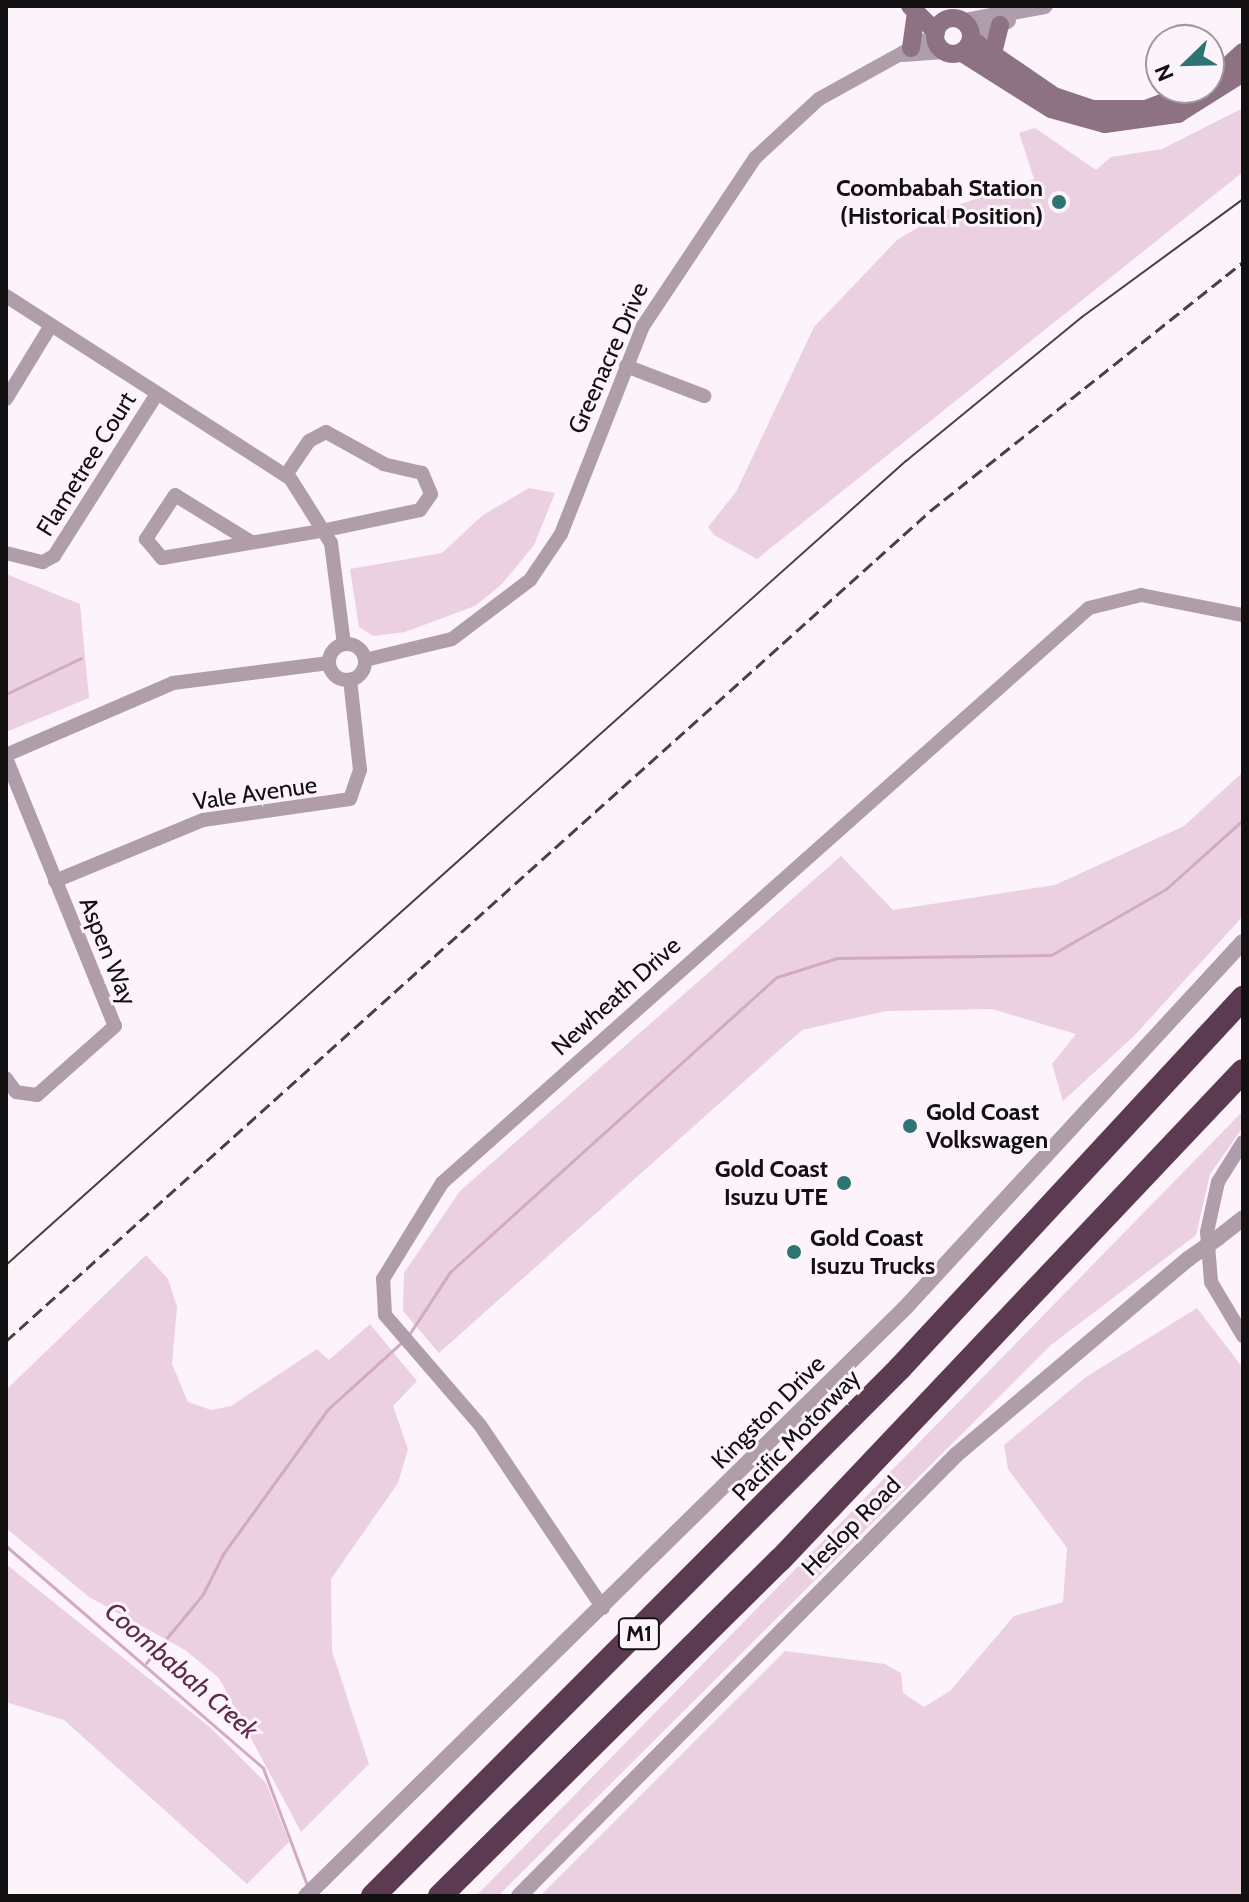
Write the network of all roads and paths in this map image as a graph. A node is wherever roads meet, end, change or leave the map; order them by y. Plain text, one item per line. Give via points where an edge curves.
1 (1045, 6) edge
2 (918, 8) edge
3 (1008, 20) junction
4 (954, 36) junction
5 (905, 51) junction
6 (1243, 52) edge
7 (992, 57) junction
8 (1225, 68) edge
9 (1243, 73) edge
10 (1159, 104) edge
11 (6, 296) edge
12 (50, 327) junction
13 (626, 366) junction
14 (157, 394) junction
15 (704, 396) dead end
16 (6, 399) edge
17 (286, 475) junction
18 (326, 530) junction
19 (251, 542) junction
20 (6, 553) edge
21 (1243, 615) edge
22 (344, 644) junction
23 (365, 660) junction
24 (329, 663) junction
25 (350, 680) junction
26 (6, 757) edge
27 (55, 881) junction
28 (1243, 942) edge
29 (1243, 998) edge
30 (1243, 1071) edge
31 (6, 1078) edge
32 (1243, 1142) edge
33 (1243, 1218) edge
34 (1243, 1336) edge
35 (603, 1608) junction
36 (306, 1896) edge
37 (373, 1896) edge
38 (440, 1896) edge
39 (519, 1896) edge

1 - 3 street
2 - 4 main road
2 - 5 main road
3 - 4 street
3 - 7 main road
4 - 5 street, Greenacre Drive
4 - 7 main road
4 - 9 main road via 1051,109 1105,124 1178,114
5 - 13 street, Greenacre Drive via 819,99 755,158 679,264
6 - 8 main road
7 - 10 main road via 1054,96 1093,109
11 - 12 street, Flametree Court
12 - 14 street, Flametree Court
12 - 16 street
13 - 15 street
13 - 23 street, Greenacre Drive via 561,534 530,580 464,633
14 - 17 street, Flametree Court
14 - 20 street, Flametree Court via 54,556 43,562
17 - 18 street, Flametree Court
17 - 18 street via 309,441 326,432 428,479 431,494 420,510
18 - 19 street
18 - 22 street, Flametree Court
19 - 19 street via 162,558 146,539 175,495
21 - 35 street, Newheath Drive via 1141,595 1089,608 451,1171 383,1279 381,1303 393,1327 480,1425
22 - 23 street via 356,646
22 - 24 street
23 - 25 street
24 - 25 street
24 - 26 street via 173,683
25 - 27 street, Vale Avenue via 360,770 350,799 203,820
26 - 27 street, Aspen Way
27 - 31 street, Aspen Way via 115,1026 37,1095 16,1092
28 - 35 street, Kingston Drive via 985,1226
29 - 37 highway, Pacific Motorway / M1 via 900,1368
30 - 38 highway, M1 via 780,1560
32 - 34 street via 1218,1182 1207,1232 1211,1282
33 - 39 street, Heslop Road, bridge via 956,1455
35 - 36 street, Kingston Drive

